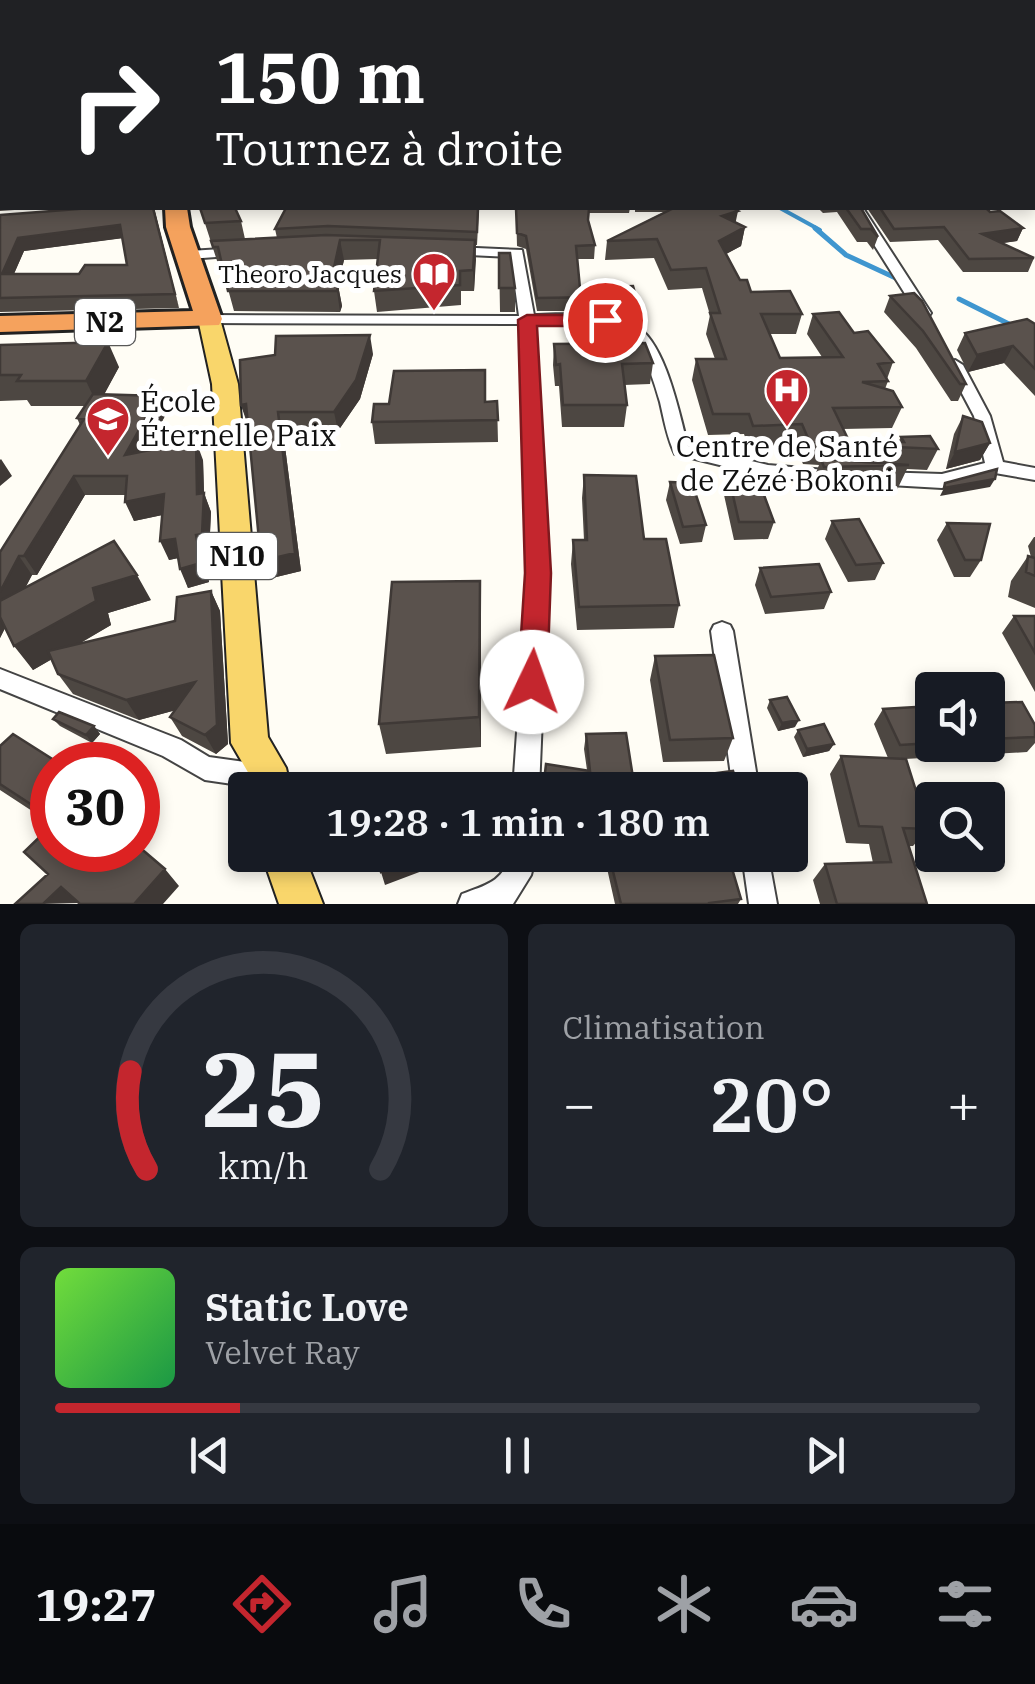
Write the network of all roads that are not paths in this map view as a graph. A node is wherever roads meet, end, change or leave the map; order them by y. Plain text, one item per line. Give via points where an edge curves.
1 (176, 210) edge
2 (858, 210) edge
3 (260, 251) edge
4 (442, 251) edge
5 (189, 254) junction
6 (209, 318) junction
7 (527, 320) junction
8 (930, 322) edge
9 (0, 324) edge
10 (947, 349) edge
11 (995, 467) junction
12 (1035, 474) edge
13 (722, 631) dead end
14 (0, 679) edge
15 (232, 772) edge
16 (265, 772) edge
17 (527, 772) edge
18 (743, 772) edge
19 (290, 872) edge
20 (518, 872) edge
21 (758, 872) edge
22 (302, 904) edge
23 (472, 904) edge
24 (763, 904) edge

1 - 5 highway
2 - 8 street
3 - 5 street
4 - 7 street via 517,253
5 - 6 highway
6 - 7 street
6 - 9 highway, N2
6 - 16 main road, N10 via 225,384 250,744
7 - 11 street via 605,320 631,328 647,343 681,450 768,471 834,477 942,482
7 - 17 street via 538,573
10 - 11 street via 982,416
11 - 12 street
13 - 18 street
14 - 15 street via 172,748 205,768
19 - 22 main road
20 - 23 street via 504,895
21 - 24 street

